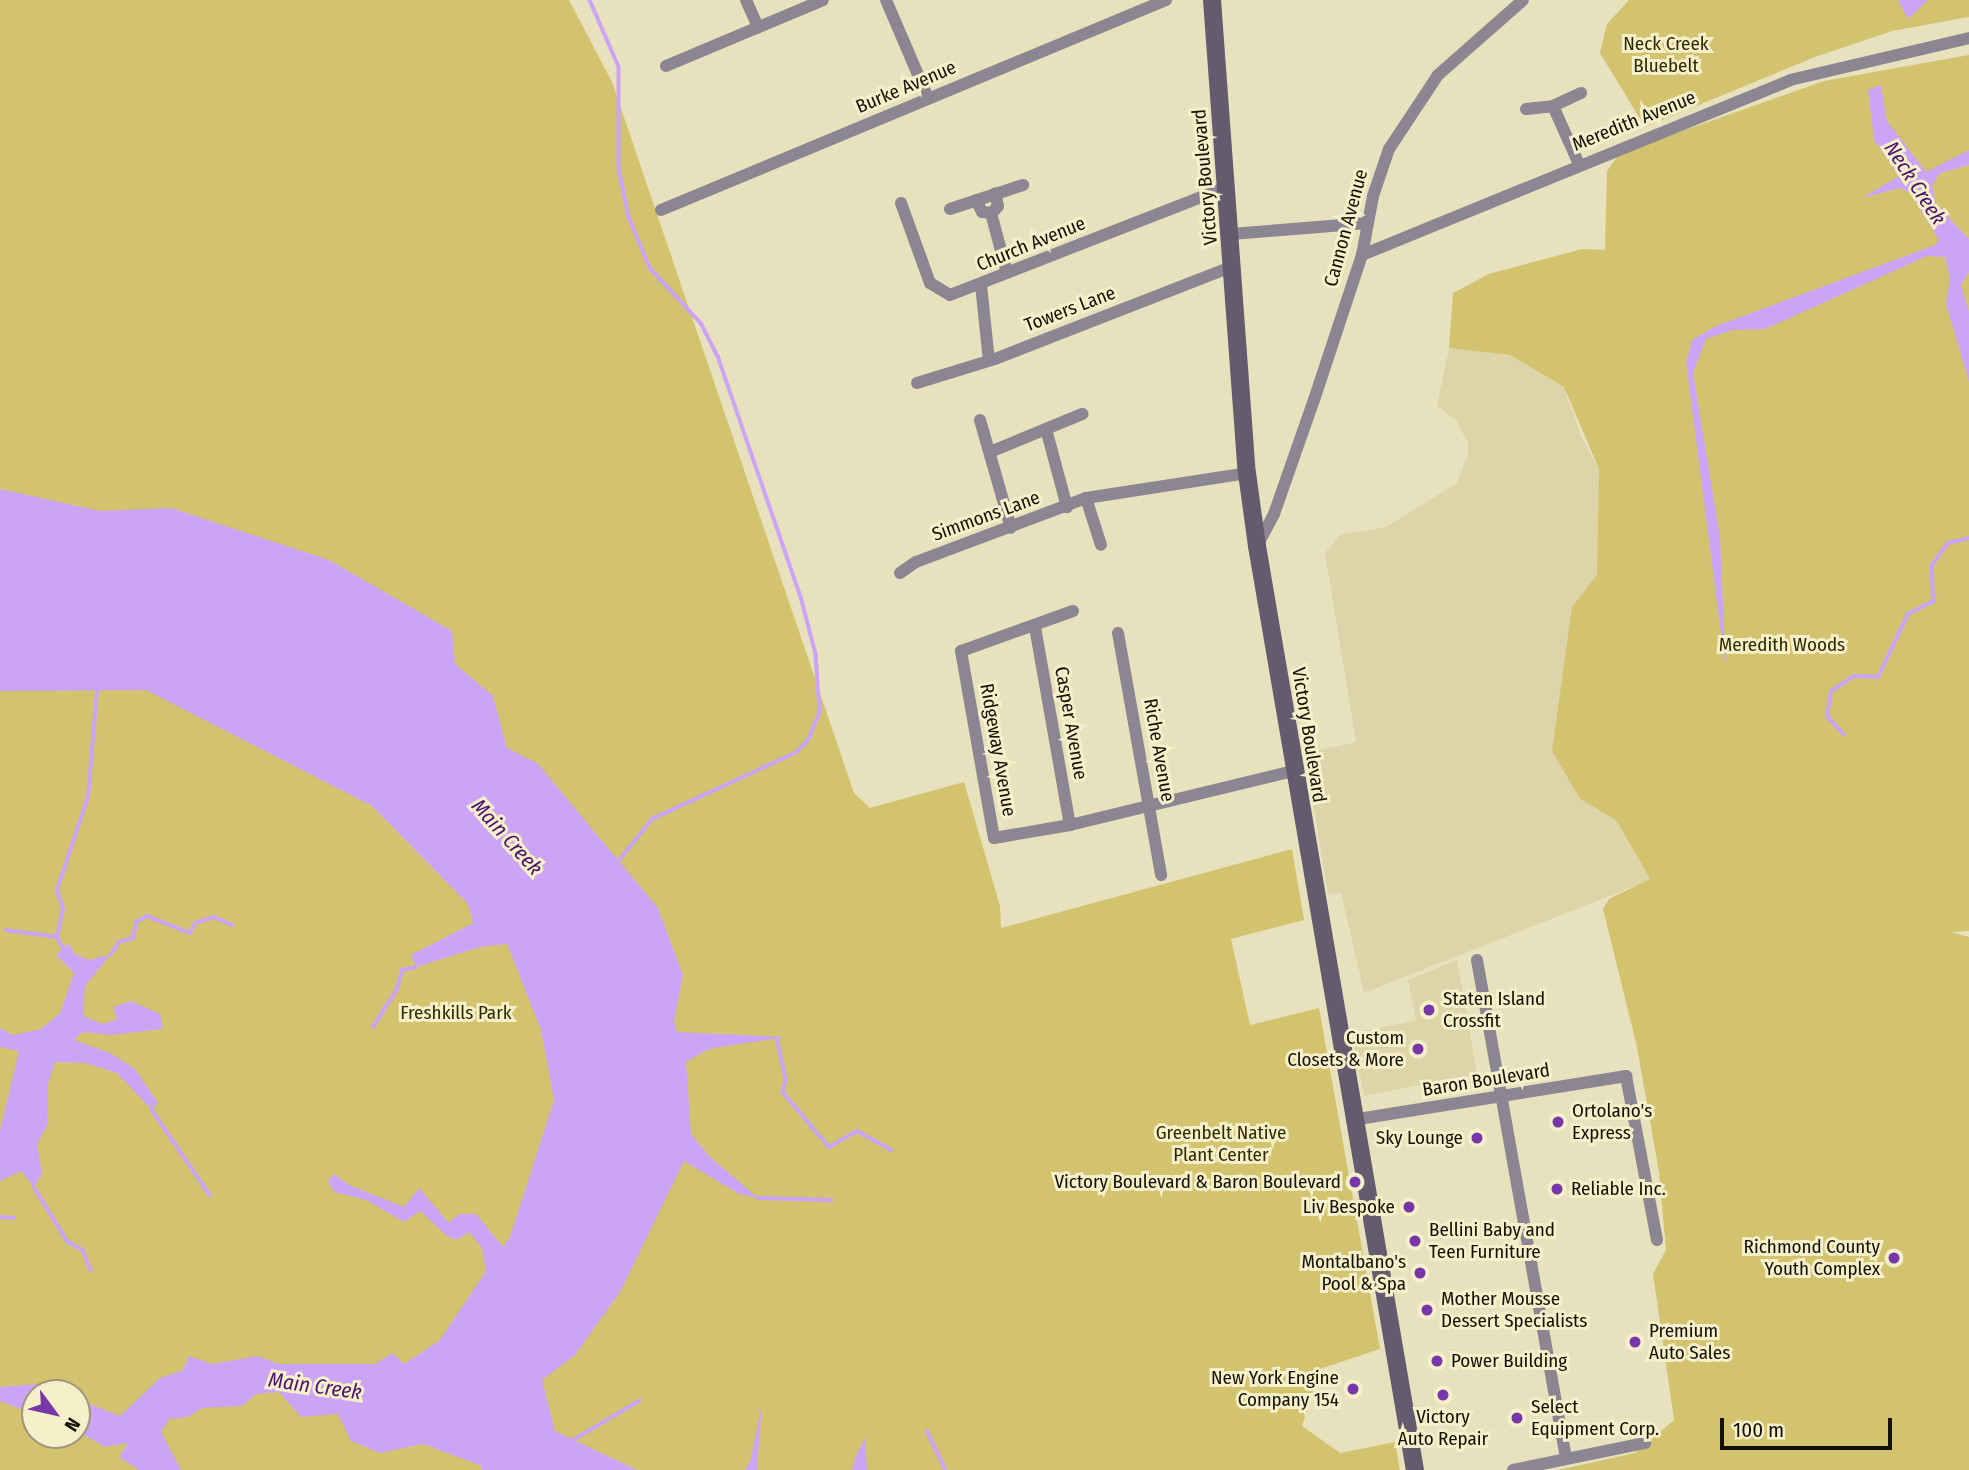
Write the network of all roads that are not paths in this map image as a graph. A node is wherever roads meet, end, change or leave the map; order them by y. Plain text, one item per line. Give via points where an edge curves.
1 (746, 0) edge
2 (823, 0) edge
3 (886, 0) edge
4 (1167, 0) edge
5 (1212, 0) edge
6 (1523, 0) edge
7 (758, 27) junction
8 (1969, 38) edge
9 (666, 66) dead end
10 (1581, 93) dead end
11 (928, 99) junction
12 (1553, 106) junction
13 (1526, 109) dead end
14 (1579, 164) junction
15 (1023, 185) dead end
16 (1227, 187) junction
17 (995, 194) junction
18 (976, 200) junction
19 (901, 203) dead end
20 (950, 209) dead end
21 (661, 210) dead end
22 (991, 213) junction
23 (1368, 223) junction
24 (1231, 234) junction
25 (1362, 255) junction
26 (1234, 266) junction
27 (1007, 274) junction
28 (981, 285) junction
29 (989, 361) junction
30 (917, 383) dead end
31 (1082, 414) dead end
32 (979, 420) dead end
33 (1046, 429) junction
34 (990, 452) junction
35 (1247, 473) junction
36 (1086, 498) junction
37 (1066, 507) junction
38 (1011, 528) junction
39 (1101, 545) dead end
40 (1257, 546) junction
41 (900, 573) dead end
42 (1073, 611) dead end
43 (1035, 627) junction
44 (1118, 633) dead end
45 (1293, 771) junction
46 (1150, 806) junction
47 (1070, 825) junction
48 (1161, 875) dead end
49 (1477, 960) dead end
50 (1503, 1098) junction
51 (1352, 1120) junction
52 (1657, 1240) dead end
53 (1645, 1443) dead end
54 (1566, 1458) junction
55 (1415, 1470) edge
56 (1513, 1470) edge

1 - 7 street
2 - 7 street
3 - 11 street
4 - 11 street, Burke Avenue
5 - 16 main road, Victory Boulevard
6 - 23 street, Cannon Avenue via 1438,75 1418,99 1389,149
7 - 9 street
8 - 14 street, Meredith Avenue via 1790,80
10 - 12 street
11 - 21 street, Burke Avenue
12 - 13 street
12 - 14 street
14 - 25 street, Meredith Avenue
15 - 17 street
16 - 24 main road, Victory Boulevard
16 - 27 street, Church Avenue
17 - 18 street
17 - 22 street via 998,206
18 - 20 street
18 - 22 street via 982,212
19 - 28 street, Church Avenue via 935,289 958,295
22 - 27 street
23 - 24 street
23 - 25 street, Cannon Avenue
24 - 26 main road, Victory Boulevard
25 - 40 street, Cannon Avenue via 1283,490
26 - 29 street, Towers Lane
26 - 35 main road, Victory Boulevard
27 - 28 street, Church Avenue
28 - 29 street
29 - 30 street, Towers Lane
31 - 33 street
32 - 34 street
33 - 34 street
33 - 37 street
34 - 38 street
35 - 36 street, Simmons Lane
35 - 40 main road, Victory Boulevard
36 - 37 street, Simmons Lane
36 - 39 street
37 - 38 street, Simmons Lane
38 - 41 street, Simmons Lane via 916,562
40 - 45 main road, Victory Boulevard
42 - 43 street, Ridgeway Avenue
43 - 47 street, Casper Avenue
43 - 47 street, Ridgeway Avenue via 961,651 995,838
44 - 46 street, Riche Avenue
45 - 46 street, Ridgeway Avenue
45 - 51 main road, Victory Boulevard
46 - 47 street, Ridgeway Avenue
46 - 48 street, Riche Avenue
49 - 50 street
50 - 51 street, Baron Boulevard
50 - 52 street, Baron Boulevard via 1626,1076
50 - 54 street
51 - 55 main road, Victory Boulevard
53 - 54 street
54 - 56 street

